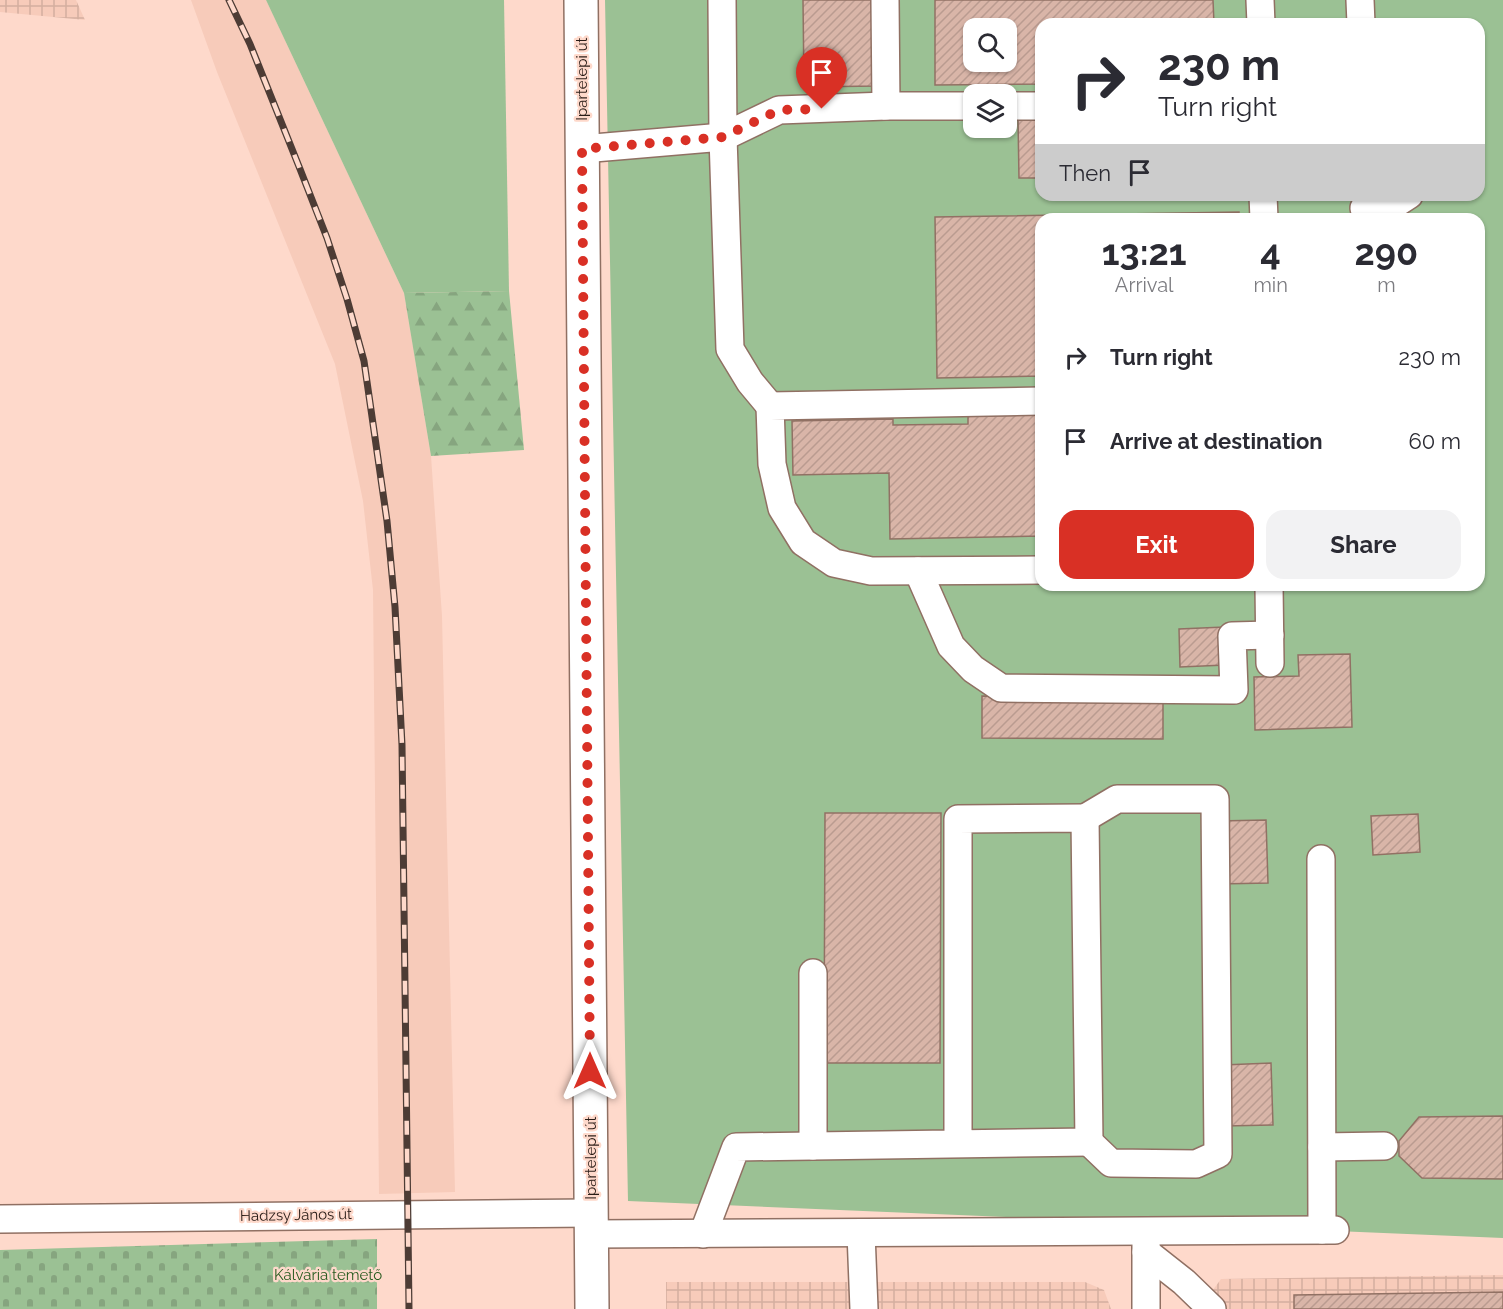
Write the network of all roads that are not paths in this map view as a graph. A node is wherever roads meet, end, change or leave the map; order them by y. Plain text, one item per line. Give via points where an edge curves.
1 (581, 0) edge
2 (722, 0) edge
3 (885, 0) edge
4 (1260, 0) edge
5 (1261, 18) edge
6 (886, 106) junction
7 (963, 106) edge
8 (1017, 106) edge
9 (1035, 106) edge
10 (723, 137) junction
11 (582, 149) junction
12 (1400, 201) edge
13 (1364, 207) edge
14 (1035, 401) edge
15 (770, 406) junction
16 (1035, 570) edge
17 (918, 571) junction
18 (1269, 591) edge
19 (1270, 635) junction
20 (1270, 663) dead end
21 (1085, 818) junction
22 (1321, 859) dead end
23 (813, 973) dead end
24 (1089, 1143) junction
25 (958, 1144) junction
26 (813, 1146) junction
27 (1383, 1146) dead end
28 (1322, 1147) junction
29 (0, 1219) edge
30 (592, 1224) junction
31 (861, 1233) junction
32 (703, 1234) junction
33 (1146, 1241) junction
34 (592, 1309) edge
35 (864, 1309) edge
36 (1146, 1309) edge
37 (1212, 1309) edge

1 - 11 main road, Ipartelepi út
2 - 10 street
3 - 6 street
4 - 5 street
6 - 7 street
6 - 10 street via 779,110
8 - 9 street
10 - 11 street
10 - 15 street via 730,349
11 - 30 main road, Ipartelepi út
12 - 13 street via 1392,206
14 - 15 street
15 - 17 street via 772,464 782,508 803,542 834,562 871,571
16 - 17 street
17 - 19 street via 951,646 973,669 1001,688 1234,690 1232,636
18 - 19 street
19 - 20 street
21 - 24 street
21 - 24 street via 1117,799 1215,799 1218,1154 1196,1164 1111,1163
21 - 25 street via 958,819
22 - 28 street
23 - 26 street
24 - 25 street
25 - 26 street
26 - 32 street via 736,1147
27 - 28 street
28 - 33 street, Hadzsy János út via 1328,1230
29 - 30 street, Hadzsy János út
30 - 32 street, Hadzsy János út
30 - 34 main road, Ipartelepi út
31 - 32 street, Hadzsy János út
31 - 33 street, Hadzsy János út
31 - 35 street
33 - 36 street
33 - 37 street

